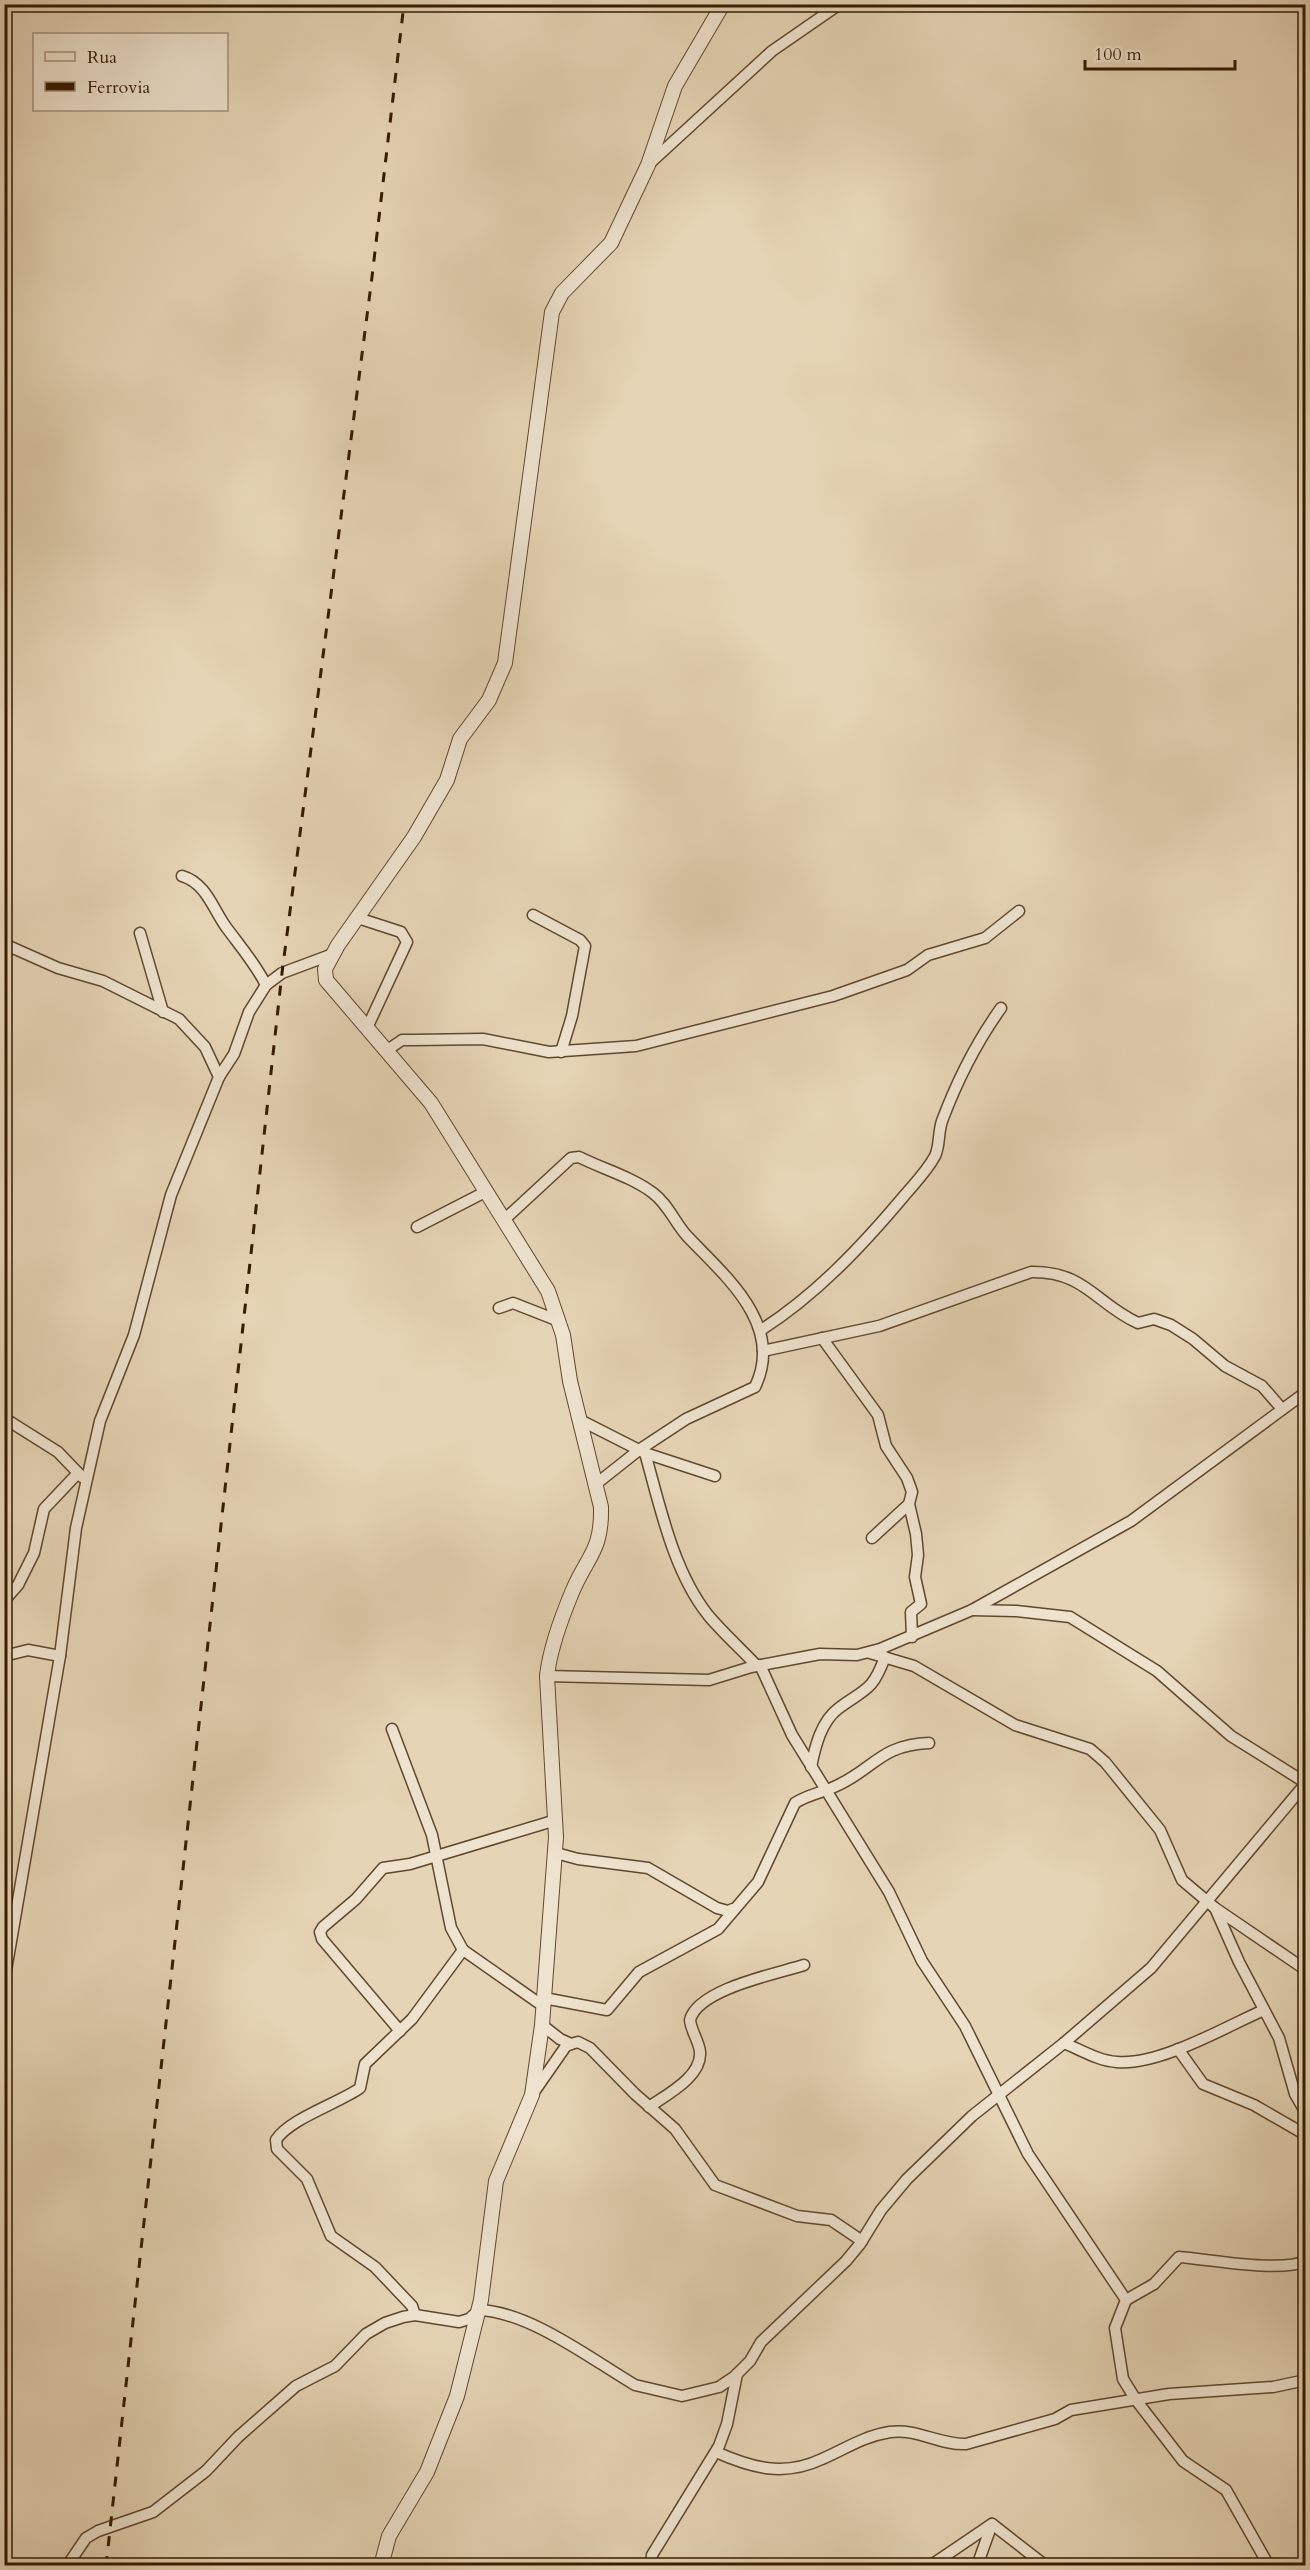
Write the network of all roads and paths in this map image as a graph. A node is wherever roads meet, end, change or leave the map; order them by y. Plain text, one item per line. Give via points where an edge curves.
1 (723, 4) edge
2 (840, 4) edge
3 (648, 165) junction
4 (182, 876) dead end
5 (1020, 911) dead end
6 (534, 915) dead end
7 (358, 918) junction
8 (140, 933) dead end
9 (4, 944) edge
10 (333, 954) junction
11 (266, 985) junction
12 (1001, 1008) dead end
13 (163, 1011) junction
14 (367, 1028) junction
15 (386, 1051) junction
16 (561, 1052) junction
17 (219, 1077) junction
18 (487, 1191) junction
19 (505, 1219) junction
20 (417, 1227) dead end
21 (499, 1308) dead end
22 (559, 1321) junction
23 (761, 1330) junction
24 (822, 1338) junction
25 (763, 1351) junction
26 (1305, 1392) edge
27 (1282, 1408) junction
28 (4, 1418) edge
29 (578, 1419) junction
30 (642, 1451) junction
31 (78, 1473) junction
32 (715, 1476) dead end
33 (87, 1483) junction
34 (596, 1484) junction
35 (909, 1504) junction
36 (872, 1538) dead end
37 (4, 1601) edge
38 (972, 1610) junction
39 (912, 1637) junction
40 (867, 1653) junction
41 (4, 1656) edge
42 (60, 1656) junction
43 (885, 1657) junction
44 (758, 1665) junction
45 (547, 1676) junction
46 (392, 1729) dead end
47 (929, 1743) dead end
48 (811, 1767) junction
49 (1305, 1783) edge
50 (826, 1790) junction
51 (556, 1820) junction
52 (556, 1852) junction
53 (436, 1856) junction
54 (1211, 1905) junction
55 (733, 1909) junction
56 (463, 1950) junction
57 (804, 1965) dead end
58 (1305, 1970) edge
59 (4, 1982) edge
60 (543, 2002) junction
61 (1264, 2010) junction
62 (542, 2025) junction
63 (400, 2031) junction
64 (1064, 2043) junction
65 (571, 2044) junction
66 (1178, 2049) junction
67 (1000, 2094) junction
68 (532, 2095) junction
69 (649, 2107) junction
70 (1305, 2113) edge
71 (1305, 2135) edge
72 (862, 2241) junction
73 (1305, 2261) edge
74 (1126, 2300) junction
75 (479, 2310) junction
76 (415, 2315) junction
77 (737, 2374) junction
78 (1305, 2380) edge
79 (1136, 2400) junction
80 (716, 2452) junction
81 (992, 2524) junction
82 (1042, 2563) dead end
83 (68, 2565) edge
84 (381, 2565) edge
85 (651, 2565) edge
86 (930, 2565) edge
87 (977, 2565) edge
88 (1269, 2565) edge

1 - 3 street via 675,86
2 - 3 street via 772,51
3 - 7 street via 611,243 562,292 552,312 510,629 500,676 482,713 460,739 451,774 414,837
4 - 11 street via 210,899
5 - 16 street via 985,938 928,955 907,970 833,996 636,1046
6 - 16 street via 585,946
7 - 10 street
7 - 14 street via 401,932 407,942
8 - 13 street
9 - 13 street via 58,968 103,981
10 - 11 street via 282,973
10 - 14 street via 326,980
11 - 17 street
12 - 23 street via 975,1047 942,1122 935,1155 921,1175 813,1292
13 - 17 street via 196,1035
14 - 15 street
15 - 16 street via 402,1041 483,1039
15 - 18 street via 431,1103
17 - 33 street via 162,1224 134,1335 100,1420
18 - 19 street
18 - 20 street
19 - 22 street via 548,1291
19 - 23 street via 571,1158 579,1157 654,1193 687,1235 720,1267
21 - 22 street via 513,1303
22 - 29 street
23 - 25 street
24 - 25 street
24 - 27 street via 879,1326 1031,1272 1059,1274 1087,1287 1138,1323 1154,1319 1172,1325 1225,1366 1262,1386
24 - 35 street via 878,1415 886,1446 907,1478 912,1498
25 - 30 street via 757,1382 750,1391 686,1419
26 - 27 street
27 - 38 street via 1131,1521
28 - 31 street via 58,1452
29 - 30 street
29 - 34 street
30 - 32 street
30 - 34 street
30 - 44 street via 672,1542 697,1598 707,1614
31 - 33 street
31 - 37 street via 44,1509 34,1553 18,1585
33 - 42 street via 74,1537
34 - 45 street via 601,1507 599,1538 595,1553 573,1590 548,1661
35 - 36 street
35 - 39 street via 918,1555 915,1576 922,1600 910,1612
38 - 39 street
38 - 49 street via 1070,1617 1156,1671 1231,1736
39 - 40 street
40 - 43 street
40 - 44 street via 820,1654
41 - 42 street via 28,1650
42 - 59 street
43 - 48 street via 868,1690 838,1708 829,1719 816,1745
43 - 54 street via 915,1666 1015,1725 1098,1754 1160,1830 1182,1880
44 - 45 street via 709,1680
44 - 48 street
45 - 51 street
46 - 53 street via 432,1835
47 - 50 street via 888,1751
48 - 50 street
49 - 54 street
50 - 55 street via 795,1803 758,1882
50 - 67 street via 889,1892 922,1962 952,2003
51 - 52 street
51 - 53 street
52 - 55 street via 578,1859 648,1868 717,1908
52 - 60 street
53 - 56 street via 447,1918
53 - 63 street via 378,1872 363,1893 320,1932
54 - 58 street
54 - 61 street
54 - 64 street via 1150,1968
55 - 60 street via 712,1933 637,1973 607,2010
56 - 60 street
56 - 63 street
57 - 69 street via 723,1991 698,2006 690,2020 700,2051 698,2063 684,2082
60 - 62 street
61 - 66 street
61 - 70 street via 1279,2038 1295,2094
62 - 65 street
62 - 68 street
63 - 76 street via 365,2064 360,2088 282,2133 276,2144 277,2150 307,2179 331,2236 375,2267 412,2306
64 - 66 street via 1116,2062 1146,2060
64 - 67 street
65 - 68 street
65 - 69 street via 578,2042 590,2048
66 - 71 street via 1203,2085 1254,2105
67 - 72 street via 908,2178 880,2210
67 - 74 street via 1028,2154
68 - 75 street via 496,2181
69 - 72 street via 681,2136 715,2185 797,2216 831,2220
72 - 77 street via 761,2342
73 - 74 street via 1269,2265 1179,2257 1154,2284
74 - 79 street via 1115,2328 1117,2356 1123,2379
75 - 76 street via 459,2322
75 - 77 street via 524,2321 648,2390 682,2396 699,2394
75 - 84 street via 457,2396 435,2453 389,2536
76 - 83 street via 385,2323 366,2334 335,2366 296,2386 193,2482 153,2512 86,2538
77 - 80 street via 728,2424
78 - 79 street via 1273,2387 1202,2390
79 - 80 street via 1071,2410 1055,2419 966,2444 952,2445 913,2432 868,2436 820,2460 792,2468 745,2465
79 - 88 street via 1184,2461 1226,2490
80 - 85 street via 652,2555
81 - 82 street
81 - 86 street
81 - 87 street

